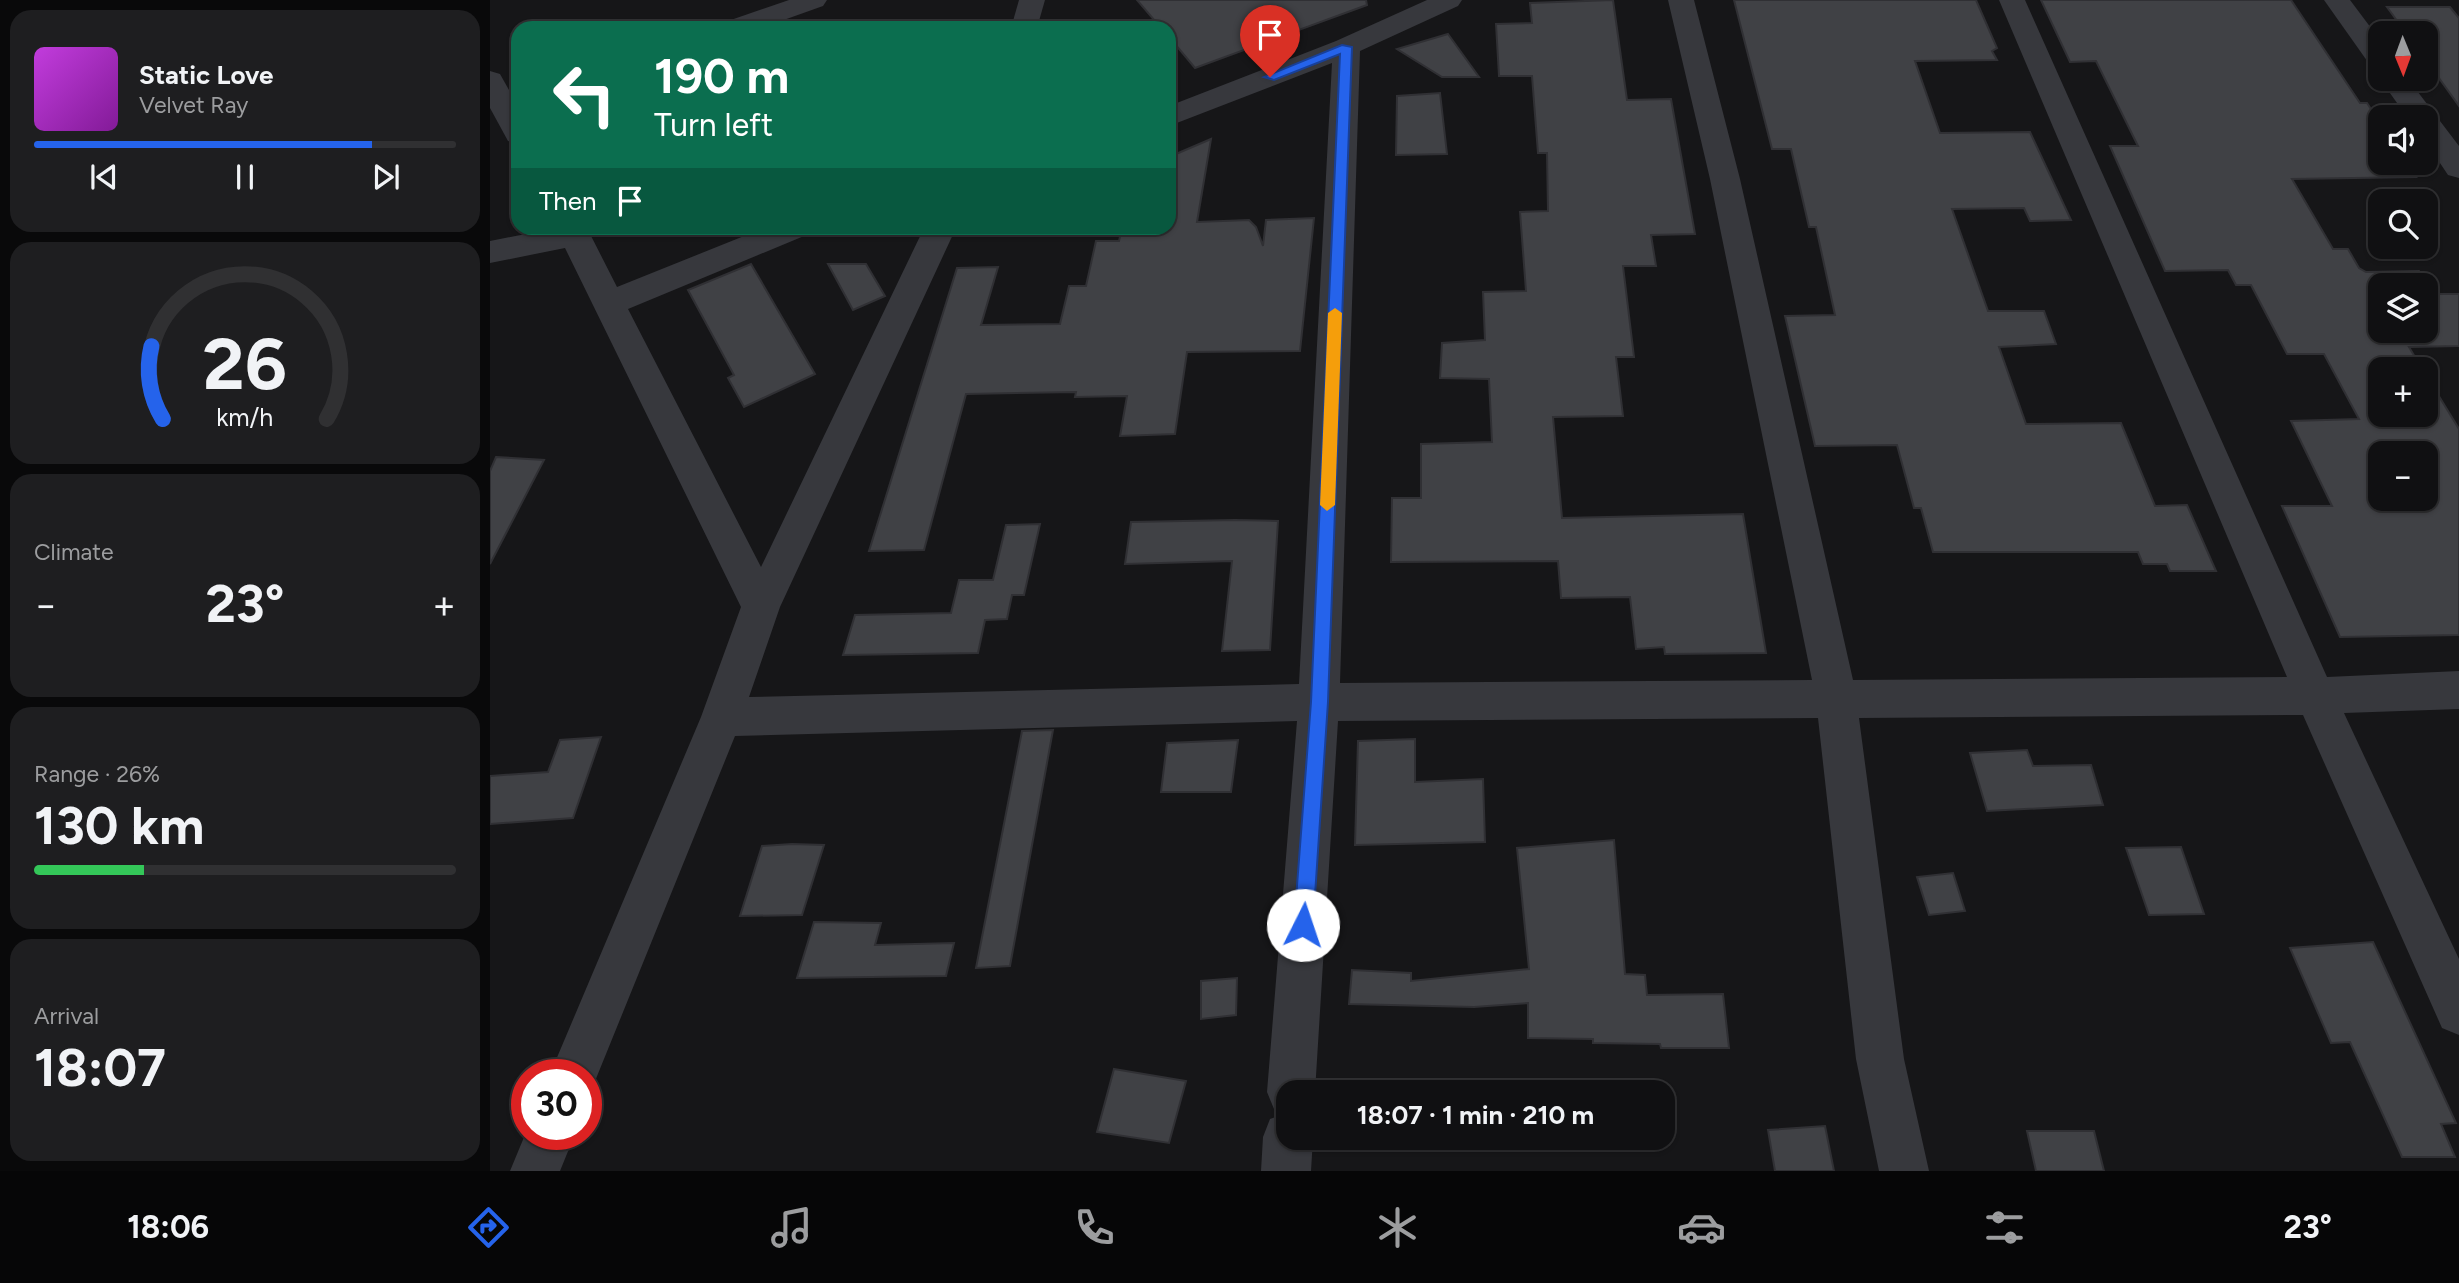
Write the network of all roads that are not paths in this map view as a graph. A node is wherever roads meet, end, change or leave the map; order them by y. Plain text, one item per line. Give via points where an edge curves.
1 (814, 0) edge
2 (1032, 0) edge
3 (1449, 0) edge
4 (1681, 0) edge
5 (2012, 0) edge
6 (2337, 0) edge
7 (755, 21) edge
8 (1026, 21) edge
9 (2368, 43) edge
10 (1346, 47) junction
11 (490, 80) edge
12 (511, 112) edge
13 (1176, 114) edge
14 (2438, 139) edge
15 (2459, 168) edge
16 (557, 235) edge
17 (575, 235) edge
18 (776, 235) edge
19 (937, 235) edge
20 (490, 252) edge
21 (607, 304) junction
22 (761, 607) junction
23 (2459, 690) edge
24 (1836, 696) junction
25 (2315, 696) junction
26 (1319, 702) junction
27 (722, 716) junction
28 (2459, 1011) edge
29 (580, 1059) edge
30 (1292, 1080) edge
31 (543, 1150) edge
32 (1287, 1150) edge
33 (534, 1171) edge
34 (1286, 1171) edge
35 (1904, 1171) edge

1 - 7 street
2 - 8 street
3 - 10 street
4 - 24 street via 1725,179
5 - 25 street
6 - 9 street
10 - 13 street
10 - 26 street
11 - 12 street
14 - 15 street
16 - 20 street
17 - 21 street
18 - 21 street
19 - 22 street
21 - 22 street
22 - 27 street
23 - 25 street
24 - 25 street
24 - 26 street
24 - 35 street via 1880,1059
25 - 28 street
26 - 27 street
26 - 30 street
27 - 29 street
31 - 33 street
32 - 34 street

